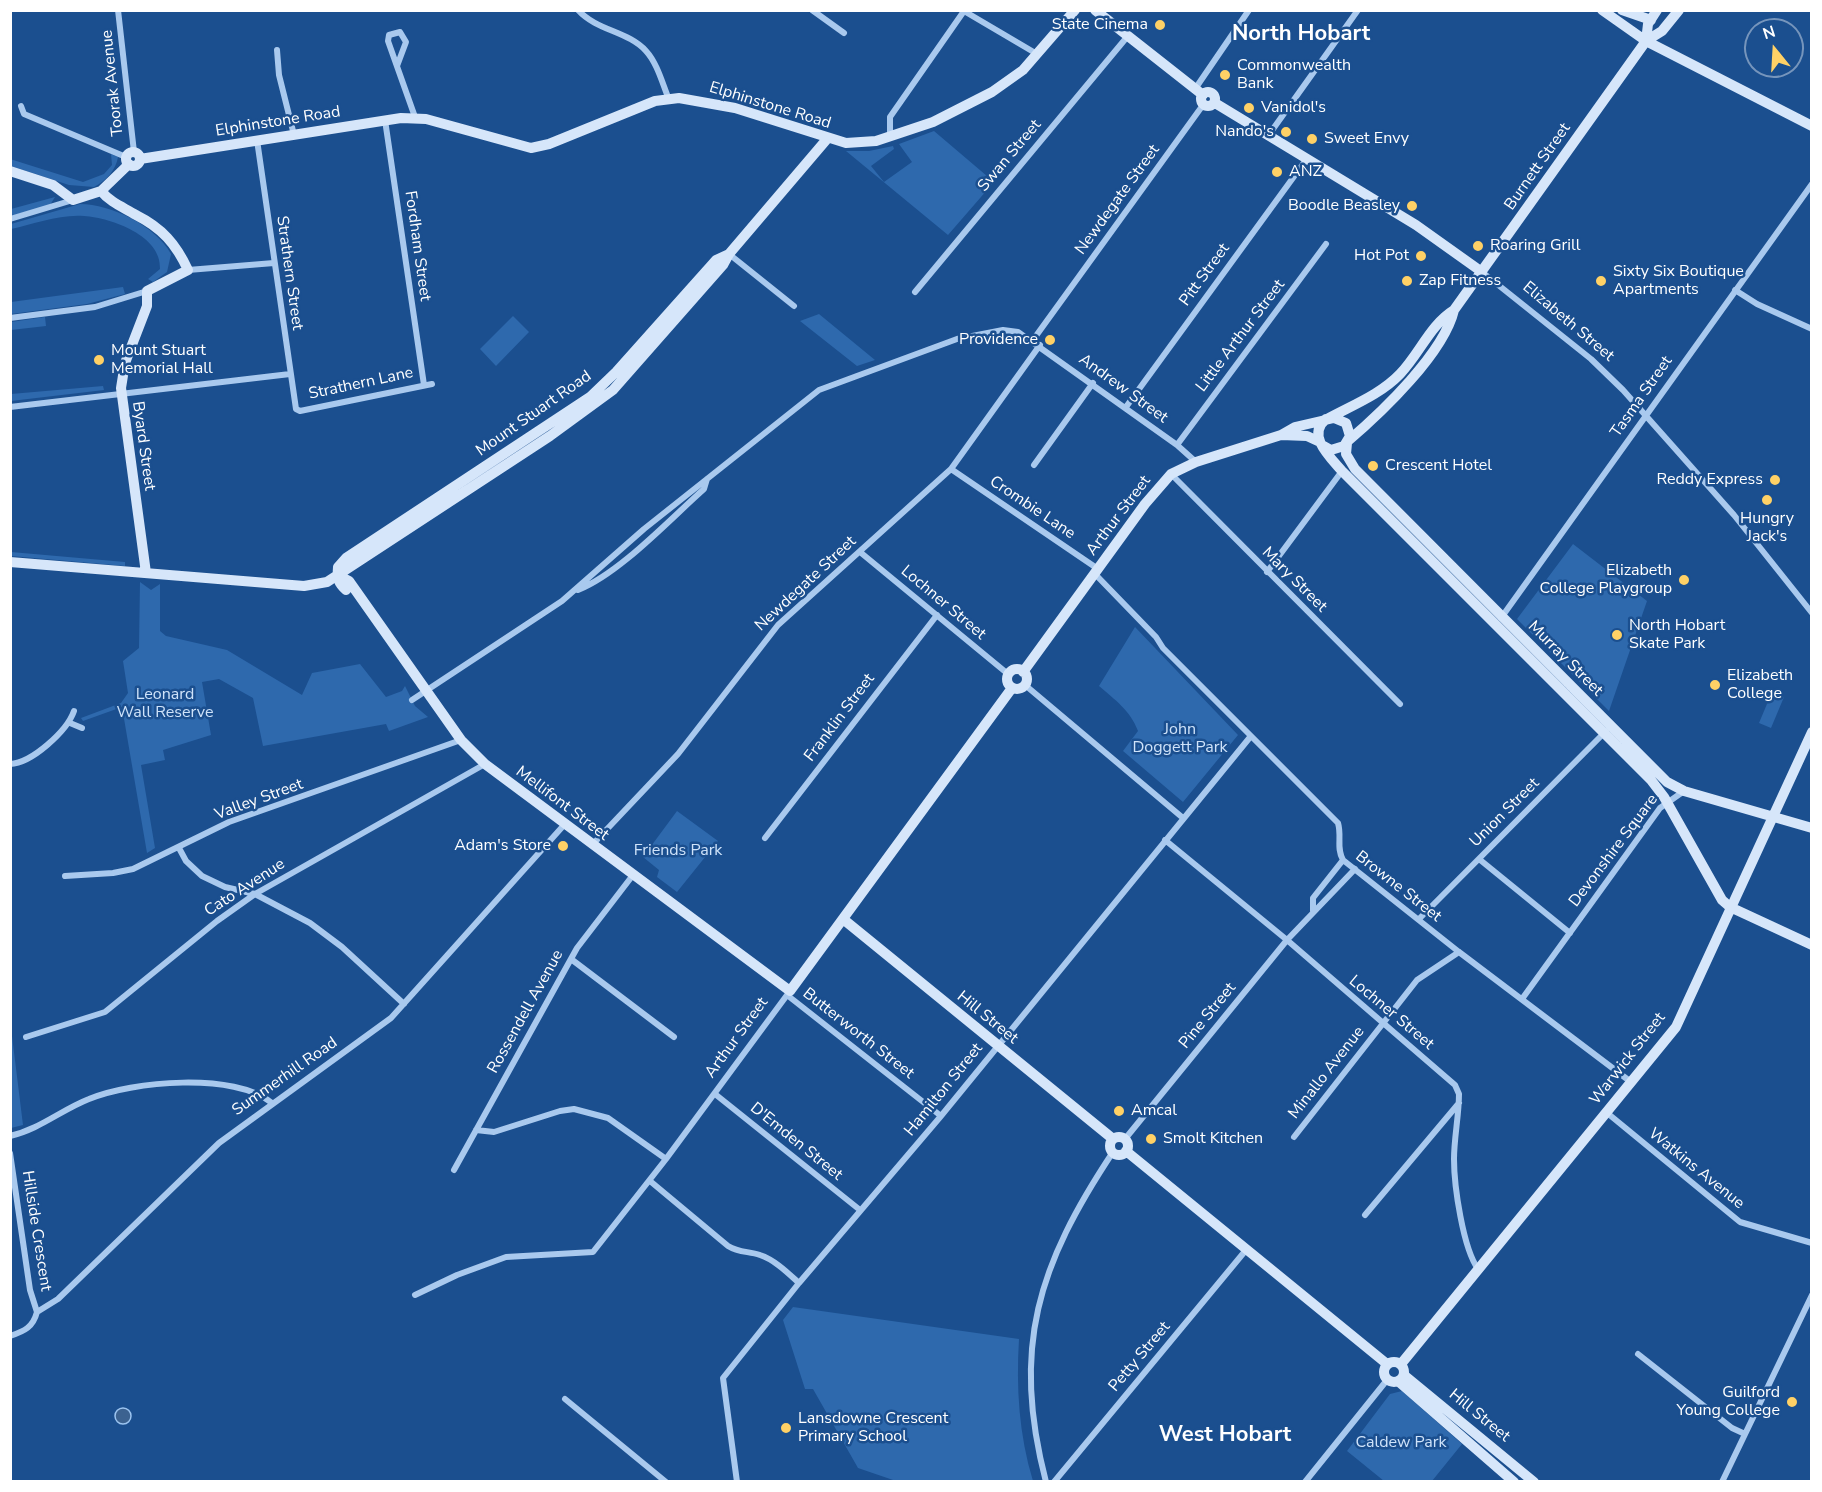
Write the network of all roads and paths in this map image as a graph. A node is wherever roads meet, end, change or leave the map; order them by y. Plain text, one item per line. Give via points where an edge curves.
1 (118, 10) edge
2 (578, 10) edge
3 (1075, 10) edge
4 (1095, 10) edge
5 (1249, 10) edge
6 (1358, 10) edge
7 (1602, 10) edge
8 (1622, 10) edge
9 (1679, 10) edge
10 (814, 11) edge
11 (1654, 15) edge
12 (844, 33) dead end
13 (1126, 37) junction
14 (1646, 41) junction
15 (277, 50) dead end
16 (1038, 55) junction
17 (397, 66) junction
18 (668, 97) junction
19 (1204, 98) junction
20 (21, 106) dead end
21 (415, 117) junction
22 (385, 120) junction
23 (1812, 126) edge
24 (294, 135) junction
25 (1268, 137) junction
26 (890, 138) junction
27 (827, 139) junction
28 (257, 140) junction
29 (132, 158) junction
30 (1306, 160) junction
31 (10, 171) edge
32 (1812, 184) edge
33 (101, 191) junction
34 (73, 200) junction
35 (10, 219) edge
36 (1326, 244) dead end
37 (729, 254) junction
38 (274, 263) junction
39 (188, 270) junction
40 (1482, 272) junction
41 (1735, 290) junction
42 (147, 291) junction
43 (915, 292) dead end
44 (794, 306) dead end
45 (1454, 310) junction
46 (10, 318) edge
47 (1811, 330) edge
48 (1033, 340) junction
49 (1040, 345) junction
50 (290, 374) junction
51 (1093, 383) junction
52 (432, 384) dead end
53 (424, 385) junction
54 (121, 393) junction
55 (10, 407) edge
56 (1126, 407) junction
57 (296, 409) joint
58 (1646, 414) junction
59 (1328, 419) junction
60 (1281, 435) junction
61 (1348, 442) junction
62 (1321, 444) junction
63 (1177, 445) junction
64 (1196, 462) junction
65 (1034, 465) dead end
66 (951, 469) junction
67 (1342, 471) junction
68 (1171, 474) junction
69 (860, 552) junction
70 (10, 562) edge
71 (1097, 572) junction
72 (1267, 572) junction
73 (146, 573) junction
74 (337, 574) junction
75 (314, 586) junction
76 (346, 591) junction
77 (360, 598) junction
78 (1812, 613) edge
79 (937, 615) junction
80 (1499, 622) junction
81 (1023, 672) junction
82 (1008, 674) junction
83 (1025, 685) junction
84 (1012, 688) junction
85 (427, 691) junction
86 (412, 700) dead end
87 (1400, 704) dead end
88 (74, 711) dead end
89 (70, 723) junction
90 (82, 728) dead end
91 (1607, 730) junction
92 (1812, 732) edge
93 (1251, 736) junction
94 (461, 740) junction
95 (10, 764) edge
96 (485, 764) junction
97 (1684, 791) junction
98 (1666, 801) junction
99 (1772, 817) junction
100 (1184, 818) junction
101 (564, 825) junction
102 (1812, 828) edge
103 (765, 838) dead end
104 (1165, 840) junction
105 (592, 845) junction
106 (179, 848) junction
107 (1479, 859) junction
108 (1343, 860) junction
109 (1355, 869) junction
110 (633, 875) junction
111 (65, 876) dead end
112 (255, 894) junction
113 (1730, 907) junction
114 (1313, 912) junction
115 (843, 919) junction
116 (1419, 919) junction
117 (1570, 933) junction
118 (1287, 940) junction
119 (1812, 945) edge
120 (1459, 952) junction
121 (571, 959) junction
122 (788, 993) junction
123 (1522, 999) junction
124 (404, 1004) junction
125 (1382, 1023) junction
126 (26, 1037) dead end
127 (674, 1037) dead end
128 (997, 1046) junction
129 (1631, 1082) junction
130 (715, 1094) junction
131 (272, 1103) junction
132 (1459, 1103) junction
133 (1606, 1112) junction
134 (941, 1116) junction
135 (476, 1130) junction
136 (10, 1136) edge
137 (1294, 1137) dead end
138 (1113, 1139) junction
139 (1125, 1139) junction
140 (1126, 1151) junction
141 (1113, 1152) junction
142 (10, 1153) edge
143 (666, 1160) junction
144 (454, 1170) dead end
145 (650, 1181) junction
146 (860, 1210) junction
147 (1365, 1215) dead end
148 (1812, 1243) edge
149 (1246, 1250) junction
150 (1478, 1269) junction
151 (799, 1283) junction
152 (415, 1295) dead end
153 (1812, 1295) edge
154 (37, 1312) junction
155 (10, 1336) edge
156 (1638, 1354) dead end
157 (1398, 1375) junction
158 (564, 1399) dead end
159 (1744, 1434) junction
160 (1533, 1481) edge
161 (666, 1482) edge
162 (737, 1482) edge
163 (1046, 1482) edge
164 (1054, 1482) edge
165 (1305, 1482) edge
166 (1515, 1482) edge
167 (1722, 1482) edge

1 - 29 street, Toorak Avenue
2 - 18 street via 593,23 628,38 645,51
3 - 16 street, Elphinstone Road
4 - 13 street, Elizabeth Street
5 - 19 street, Newdegate Street
6 - 25 street
7 - 14 street
8 - 11 street
9 - 14 street, Burnett Street via 1662,31
10 - 12 street
11 - 14 street, Burnett Street
13 - 19 street, Elizabeth Street
13 - 43 street, Swan Street
14 - 23 street
14 - 40 street, Burnett Street
15 - 24 street
16 - 26 street, Elphinstone Road via 1010,80 975,102
16 - 26 street via 964,10 890,117
17 - 17 street via 388,41 394,32 400,32 406,42
17 - 21 street
18 - 21 street, Elphinstone Road via 531,148
18 - 27 street, Elphinstone Road via 735,108
19 - 25 street, Elizabeth Street
19 - 48 street, Newdegate Street
20 - 29 street via 24,114
21 - 22 street, Elphinstone Road
22 - 24 street, Elphinstone Road
22 - 53 street, Fordham Street
24 - 28 street, Elphinstone Road
25 - 30 street, Elizabeth Street
26 - 27 street, Elphinstone Road via 863,143
27 - 37 street, Mount Stuart Road
28 - 29 street, Elphinstone Road
28 - 38 street, Strathern Street
29 - 33 street
30 - 40 street, Elizabeth Street via 1416,225
30 - 56 street, Pitt Street
31 - 34 street via 53,184
32 - 41 street, Tasma Street
33 - 34 street
33 - 39 street via 116,205 165,234 177,247
34 - 35 street
36 - 63 street, Little Arthur Street
37 - 44 street
37 - 74 street, Mount Stuart Road via 716,260 590,397 354,552 338,567
38 - 39 street
38 - 50 street, Strathern Street
39 - 42 street
40 - 45 street, Burnett Street
40 - 58 street, Elizabeth Street via 1591,359
41 - 47 street
41 - 58 street, Tasma Street
42 - 46 street via 95,307
42 - 54 street, Byard Street via 147,306 125,363
45 - 59 street, Burnett Street via 1442,318 1398,377
45 - 61 street, Burnett Street via 1451,323 1404,388
48 - 49 street, Andrew Street
48 - 85 street, Andrew Street via 1004,330 981,333 819,390 707,478 573,593
49 - 51 street, Andrew Street
49 - 66 street, Newdegate Street
50 - 54 street
50 - 57 street, Strathern Street
51 - 56 street, Andrew Street
51 - 65 street
52 - 53 street, Strathern Lane
53 - 57 street, Strathern Lane
54 - 55 street
54 - 73 street, Byard Street
56 - 63 street, Andrew Street
58 - 78 street, Elizabeth Street via 1742,524
58 - 80 street, Tasma Street
59 - 60 street, Arthur Street via 1295,427
59 - 61 street via 1346,423 1350,431
59 - 62 street via 1319,428
60 - 62 street, Arthur Street via 1310,436
60 - 64 street, Arthur Street
61 - 62 street via 1335,450
61 - 80 street, Murray Street via 1346,454 1352,465
62 - 67 street, Murray Street
63 - 64 street, Andrew Street
64 - 68 street, Arthur Street
66 - 69 street, Newdegate Street
66 - 71 street, Crombie Lane
67 - 72 street
67 - 80 street, Murray Street
68 - 71 street, Arthur Street
68 - 72 street, Mary Street
69 - 79 street, Lochner Street
69 - 105 street, Newdegate Street via 778,625 678,754
70 - 73 street
71 - 81 street, Arthur Street
71 - 93 street, Browne Street via 1163,648
72 - 87 street, Mary Street
73 - 75 street
74 - 75 street, Mount Stuart Road
74 - 76 street
74 - 77 street, Mellifont Street via 349,581
75 - 76 street, Mellifont Street
76 - 77 street, Mellifont Street
77 - 85 street, Mellifont Street
79 - 82 street, Lochner Street
79 - 103 street, Franklin Street
80 - 91 street, Murray Street
81 - 82 street via 1015,670
81 - 83 street via 1027,677
82 - 84 street
83 - 84 street
83 - 100 street
84 - 115 street, Arthur Street
85 - 86 street, Andrew Street
85 - 94 street, Mellifont Street
88 - 89 street
89 - 90 street
89 - 95 street via 28,758
91 - 97 street, Murray Street via 1661,777
91 - 98 street, Murray Street
91 - 107 street, Union Street
92 - 99 street, Warwick Street
93 - 100 street, Hamilton Street
93 - 108 street, Browne Street via 1338,823 1339,854
94 - 96 street, Mellifont Street
94 - 106 street, Valley Street via 229,822
96 - 101 street, Mellifont Street
96 - 112 street, Cato Avenue
97 - 98 street, Devonshire Square
97 - 99 street, Murray Street
98 - 113 street, Murray Street via 1716,891
98 - 117 street, Devonshire Square
99 - 102 street, Murray Street
99 - 113 street, Warwick Street
100 - 104 street, Hamilton Street
101 - 105 street, Mellifont Street
101 - 124 street, Summerhill Road
104 - 118 street, Lochner Street
104 - 128 street, Hamilton Street
105 - 110 street, Mellifont Street
106 - 111 street, Valley Street via 133,869
106 - 112 street via 202,876 225,887
107 - 116 street, Union Street
107 - 117 street, Devonshire Square
108 - 109 street, Browne Street
108 - 114 street, Pine Street via 1313,898
109 - 114 street, Pine Street
109 - 116 street, Browne Street
110 - 121 street, Rossendell Avenue
110 - 122 street, Mellifont Street
112 - 124 street via 326,935
112 - 126 street, Cato Avenue via 105,1012
113 - 119 street
113 - 129 street, Warwick Street via 1676,1027
114 - 118 street, Pine Street
115 - 122 street, Arthur Street
115 - 128 street, Hill Street
116 - 120 street, Browne Street
117 - 123 street, Devonshire Square
118 - 125 street, Lochner Street
118 - 139 street, Pine Street
120 - 123 street, Browne Street
120 - 125 street, Minallo Avenue via 1417,980
121 - 127 street
121 - 135 street, Rossendell Avenue
122 - 130 street, Arthur Street
122 - 134 street, Butterworth Street
123 - 129 street, Browne Street
124 - 131 street, Summerhill Road via 385,1023
125 - 132 street, Lochner Street via 1455,1084
125 - 137 street, Minallo Avenue
128 - 134 street, Hamilton Street
128 - 138 street, Hill Street
129 - 133 street, Warwick Street
130 - 143 street, Arthur Street
130 - 146 street, D'Emden Street
131 - 136 street via 245,1089 158,1083 104,1093 35,1129
131 - 154 street, Summerhill Road via 219,1143 58,1299
132 - 147 street
132 - 150 street, Lochner Street via 1456,1180 1469,1251
133 - 148 street, Watkins Avenue via 1740,1222
133 - 150 street, Warwick Street
134 - 146 street, Hamilton Street
135 - 143 street via 494,1132 574,1109 608,1118
135 - 144 street, Rossendell Avenue
138 - 139 street
138 - 141 street
139 - 140 street via 1129,1146
140 - 141 street via 1120,1155
140 - 149 street
141 - 163 street via 1067,1225 1036,1318 1030,1367 1032,1404
142 - 154 street, Hillside Crescent via 30,1290
143 - 145 street, Arthur Street
145 - 151 street via 728,1246 770,1260
145 - 152 street, Arthur Street via 593,1252 506,1257
146 - 151 street, Hamilton Street
149 - 157 street via 1387,1364 1395,1361
149 - 164 street, Petty Street
150 - 157 street, Warwick Street
151 - 162 street, Hamilton Street via 723,1378
153 - 159 street
154 - 155 street, Summerhill Road via 29,1328
156 - 159 street
157 - 160 street, Hill Street
157 - 165 street, Warwick Street
157 - 166 street, Hill Street
158 - 161 street
159 - 167 street

